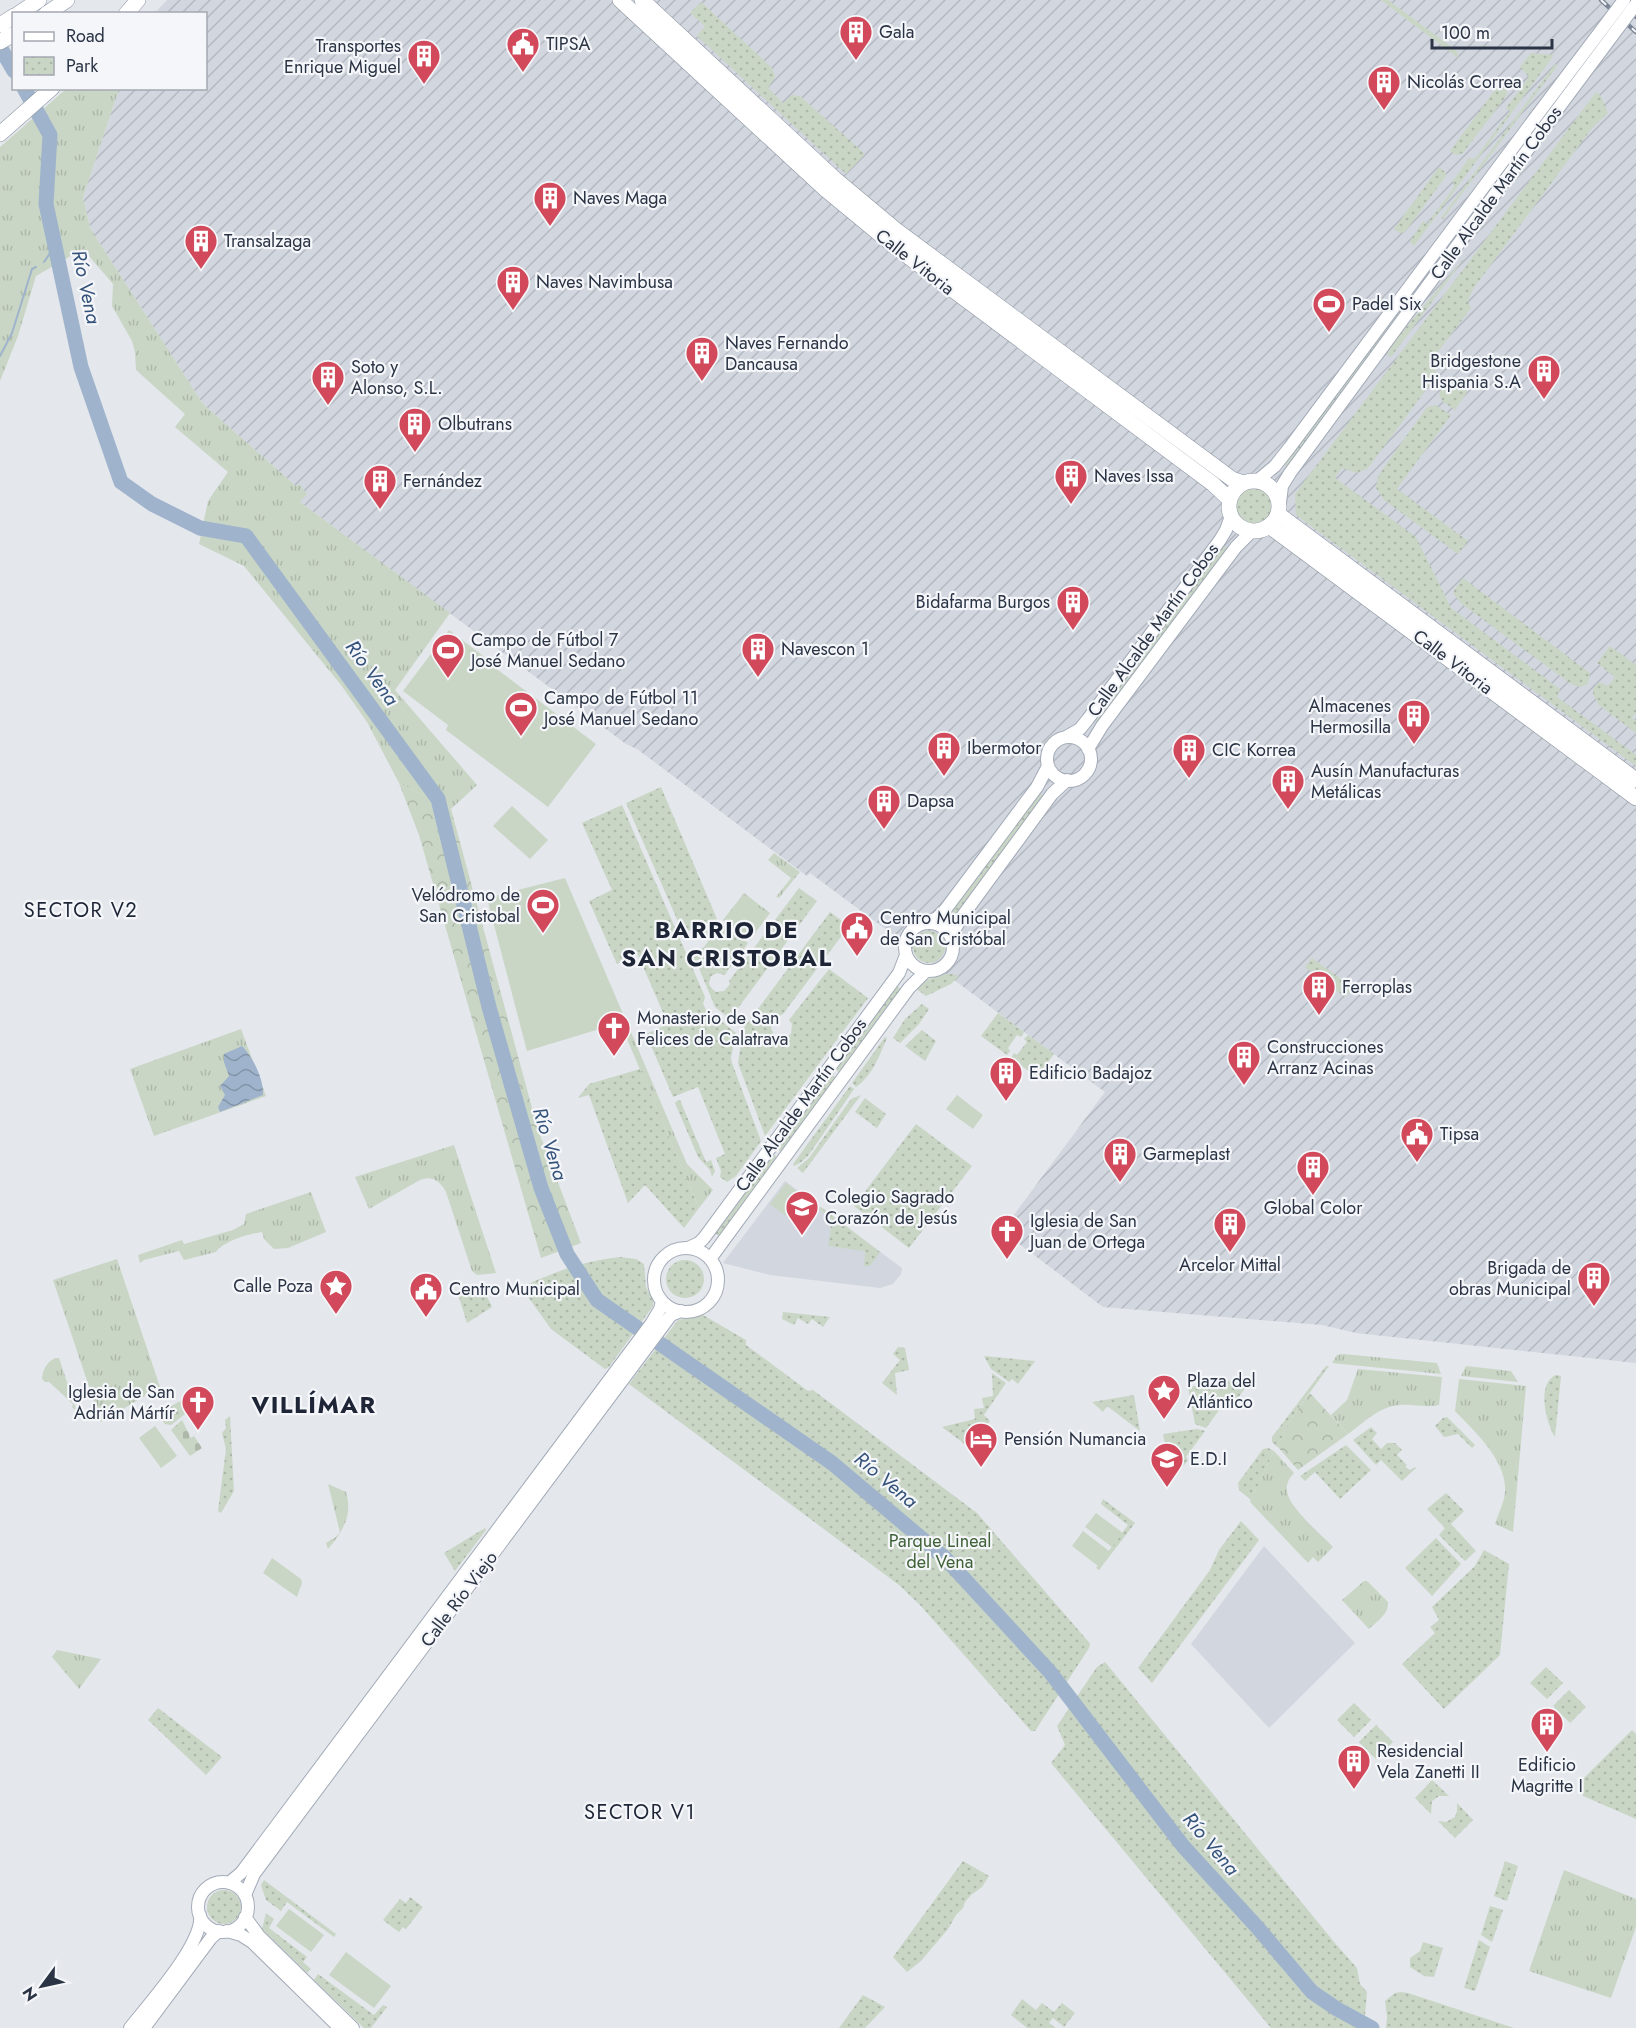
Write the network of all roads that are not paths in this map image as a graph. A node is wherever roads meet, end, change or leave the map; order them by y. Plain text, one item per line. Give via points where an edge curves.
1 (39, 0) edge
2 (138, 0) edge
3 (620, 0) edge
4 (642, 0) edge
5 (1624, 0) edge
6 (64, 2) edge
7 (1636, 3) edge
8 (21, 12) edge
9 (49, 12) edge
10 (128, 12) edge
11 (50, 90) edge
12 (1543, 118) junction
13 (0, 134) edge
14 (821, 166) junction
15 (825, 189) junction
16 (896, 230) junction
17 (1250, 482) junction
18 (1230, 500) junction
19 (1276, 514) junction
20 (1232, 516) junction
21 (1252, 531) junction
22 (1066, 737) junction
23 (1088, 749) junction
24 (1048, 765) junction
25 (1067, 780) junction
26 (1636, 780) edge
27 (1636, 798) edge
28 (926, 923) junction
29 (951, 936) junction
30 (906, 955) junction
31 (926, 971) junction
32 (688, 1248) junction
33 (710, 1259) junction
34 (662, 1301) junction
35 (681, 1311) junction
36 (655, 1327) junction
37 (634, 1357) junction
38 (229, 1883) junction
39 (245, 1894) junction
40 (200, 1914) junction
41 (245, 1917) junction
42 (223, 1931) junction
43 (130, 2028) edge
44 (144, 2028) edge
45 (340, 2028) edge
46 (353, 2028) edge

1 - 8 highway
2 - 10 highway
3 - 15 highway, Calle Vitoria
4 - 14 highway, Calle Vitoria
5 - 12 main road, Calle Alcalde Martín Cobos, bridge
6 - 9 highway
7 - 12 main road, Calle Alcalde Martín Cobos, bridge
11 - 13 highway
12 - 17 main road, Calle Alcalde Martín Cobos via 1275,466
12 - 19 main road, Calle Alcalde Martín Cobos via 1290,472 1282,486
14 - 15 highway
14 - 16 highway, Calle Vitoria
15 - 16 highway via 837,189 883,225
15 - 18 highway, Calle Vitoria via 917,264
16 - 17 highway, Calle Vitoria via 1232,479
17 - 18 highway via 1234,490
17 - 19 highway via 1272,488
18 - 20 highway
19 - 21 highway
19 - 26 highway, Calle Vitoria
19 - 27 highway, Calle Vitoria
20 - 21 highway via 1240,526
20 - 22 main road, Calle Alcalde Martín Cobos via 1220,540 1094,711 1080,729
21 - 23 main road, Calle Alcalde Martín Cobos via 1236,547
22 - 23 main road via 1079,739
22 - 24 main road via 1052,744 1047,754
23 - 25 main road via 1087,771
24 - 25 main road via 1055,776
24 - 28 main road via 1037,788 958,893 940,915
25 - 29 main road via 1052,794
28 - 29 main road via 941,926
28 - 30 main road via 909,933
29 - 31 main road via 953,950 948,962 937,970
30 - 31 main road via 913,965
30 - 32 main road, Calle Alcalde Martín Cobos via 895,978 704,1238
31 - 33 main road, Calle Alcalde Martín Cobos via 909,988
32 - 33 main road
32 - 34 main road via 670,1252 656,1268 654,1284
33 - 35 main road via 717,1273 710,1301 701,1308
34 - 35 main road
34 - 36 main road, Calle Río Viejo
35 - 36 main road, Calle Río Viejo
36 - 37 main road, Calle Río Viejo
37 - 38 main road, Calle Río Viejo via 242,1873
37 - 39 main road, Calle Río Viejo via 255,1874
38 - 39 main road
38 - 40 main road via 206,1889 199,1902
39 - 41 main road
40 - 42 main road via 206,1925
40 - 43 main road via 199,1931 192,1946
41 - 42 main road via 237,1927
41 - 46 main road via 259,1936
42 - 44 main road via 211,1938
42 - 45 main road via 252,1942

